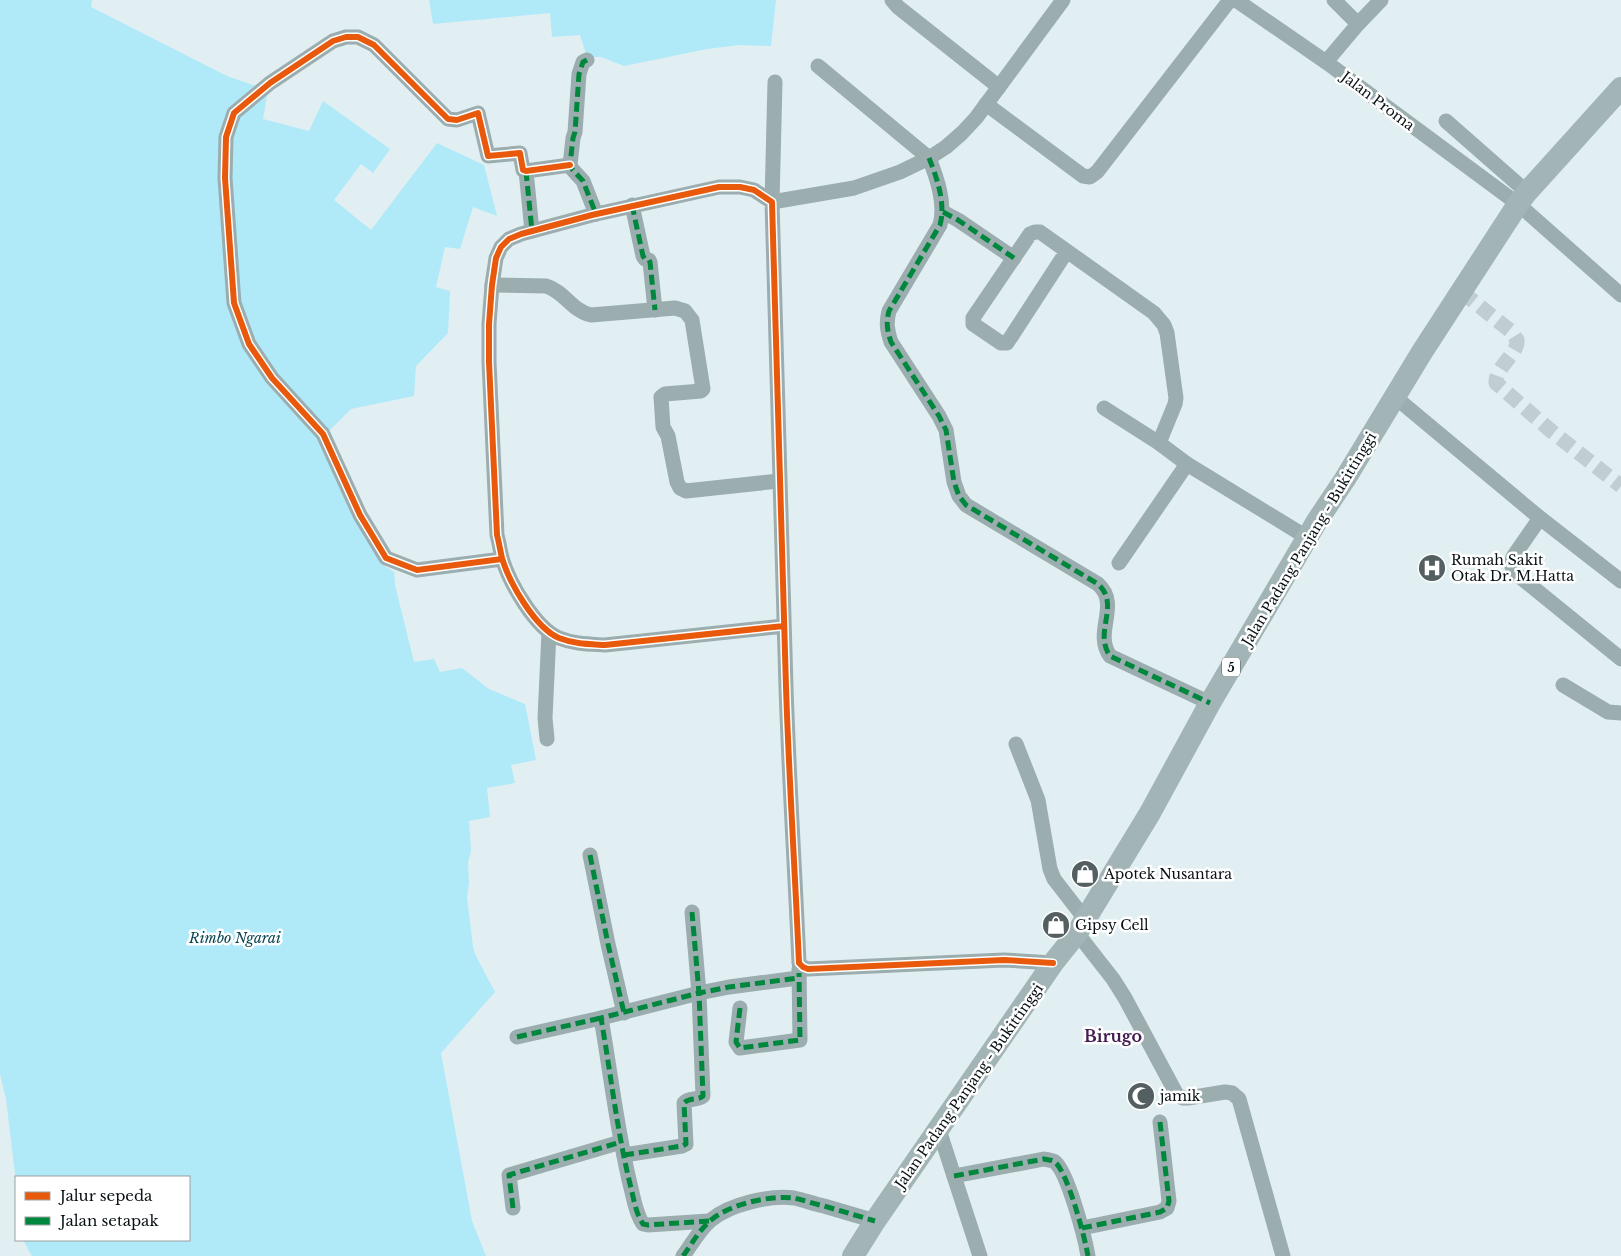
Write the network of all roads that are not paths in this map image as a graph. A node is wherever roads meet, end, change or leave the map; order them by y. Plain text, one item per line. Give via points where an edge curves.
1 (892, 0) edge
2 (1063, 0) edge
3 (1230, 0) edge
4 (1236, 0) edge
5 (1334, 0) edge
6 (1381, 0) edge
7 (1358, 24) junction
8 (587, 60) dead end
9 (1326, 62) junction
10 (818, 66) dead end
11 (775, 82) dead end
12 (999, 87) junction
13 (1618, 96) edge
14 (986, 104) junction
15 (1446, 122) dead end
16 (929, 158) junction
17 (570, 165) junction
18 (526, 171) junction
19 (1523, 198) junction
20 (772, 202) junction
21 (632, 205) junction
22 (943, 212) junction
23 (596, 214) junction
24 (532, 231) junction
25 (1067, 251) junction
26 (1014, 258) junction
27 (492, 285) junction
28 (1620, 290) edge
29 (654, 310) junction
30 (1395, 397) junction
31 (1104, 408) dead end
32 (1159, 444) junction
33 (1187, 464) junction
34 (779, 481) junction
35 (1540, 518) junction
36 (1308, 538) junction
37 (502, 559) junction
38 (1119, 563) dead end
39 (1621, 581) edge
40 (784, 626) junction
41 (549, 632) junction
42 (1621, 659) edge
43 (1563, 685) dead end
44 (1210, 703) junction
45 (1621, 713) edge
46 (547, 740) dead end
47 (1016, 744) dead end
48 (590, 855) dead end
49 (692, 912) dead end
50 (1081, 926) junction
51 (799, 963) junction
52 (1054, 963) junction
53 (798, 978) junction
54 (699, 993) junction
55 (740, 1008) dead end
56 (624, 1013) junction
57 (601, 1018) junction
58 (517, 1036) dead end
59 (1160, 1122) dead end
60 (939, 1130) junction
61 (623, 1148) junction
62 (954, 1176) junction
63 (514, 1208) dead end
64 (709, 1221) junction
65 (875, 1221) junction
66 (1082, 1228) junction
67 (683, 1256) edge
68 (853, 1256) edge
69 (980, 1256) edge
70 (1088, 1256) edge
71 (1283, 1256) edge

1 - 12 street
2 - 12 street
3 - 14 street via 1090,177 1083,176
4 - 9 street, Jalan Proma
5 - 7 street
6 - 7 street
7 - 9 street
8 - 17 street via 579,74 576,132
9 - 19 street, Jalan Proma
10 - 16 street
11 - 20 street
12 - 14 street
13 - 19 highway, Jalan Padang Panjang - Bukittinggi / 5
14 - 16 street via 962,133
15 - 19 street
16 - 20 street via 854,188
16 - 22 street
17 - 18 street
17 - 23 street via 583,181
18 - 24 street
18 - 37 street via 522,167 520,153 488,156 478,113 457,120 448,119 374,45 358,37 333,40 270,83 234,113 226,137 225,178 234,303 249,344 272,378 323,434 360,516 386,558 417,570
19 - 28 street
19 - 30 highway, Jalan Padang Panjang - Bukittinggi / 5
20 - 21 street via 754,190 719,187
20 - 34 street
21 - 23 street
21 - 29 street via 643,256 650,262
22 - 26 street
22 - 44 street via 940,225 886,321 891,342 946,430 959,496 966,505 1104,590 1108,607 1104,644 1110,656
23 - 24 street
24 - 27 street via 509,239 501,247
25 - 26 street via 1040,232 1035,232 1030,234
25 - 26 street via 1007,342 1001,343 975,326 973,318
25 - 32 street via 1154,313 1164,325 1176,398
27 - 29 street via 554,288 582,313 592,315
27 - 37 street via 489,362 497,535
29 - 34 street via 675,308 689,314 702,379 701,391 661,397 663,427 680,488 686,491
30 - 35 street
30 - 36 highway, Jalan Padang Panjang - Bukittinggi / 5
31 - 32 street
32 - 33 street
33 - 36 street
33 - 38 street
34 - 40 street
35 - 39 street
35 - 42 street via 1513,557 1514,572
36 - 44 highway, Jalan Padang Panjang - Bukittinggi / 5
37 - 41 street via 512,582
40 - 41 street via 605,645 579,644
40 - 51 street
41 - 46 street
43 - 45 street via 1608,712
44 - 50 highway, Jalan Padang Panjang - Bukittinggi / 5 via 1150,813
47 - 50 street via 1038,800 1050,869
48 - 56 street
49 - 54 street
50 - 52 highway, Jalan Padang Panjang - Bukittinggi / 5
50 - 71 street via 1125,998 1177,1096 1188,1098 1225,1092 1239,1099
51 - 52 street via 808,969 1004,960
51 - 53 street
52 - 60 highway, Jalan Padang Panjang - Bukittinggi / 5
53 - 54 street
53 - 55 street via 800,1040 740,1048 736,1042
54 - 56 street
54 - 61 street via 704,1093 699,1099 684,1103 686,1144
56 - 57 street
57 - 58 street
57 - 61 street
59 - 66 street via 1169,1201 1167,1208
60 - 62 street
60 - 65 highway, Jalan Padang Panjang - Bukittinggi / 5
61 - 63 street via 512,1174
61 - 64 street via 643,1224
62 - 66 street via 1044,1159 1054,1161 1061,1169
62 - 69 street
64 - 65 street via 734,1207 778,1198 794,1198
64 - 67 street
65 - 68 highway, Jalan Padang Panjang - Bukittinggi / 5
66 - 70 street

